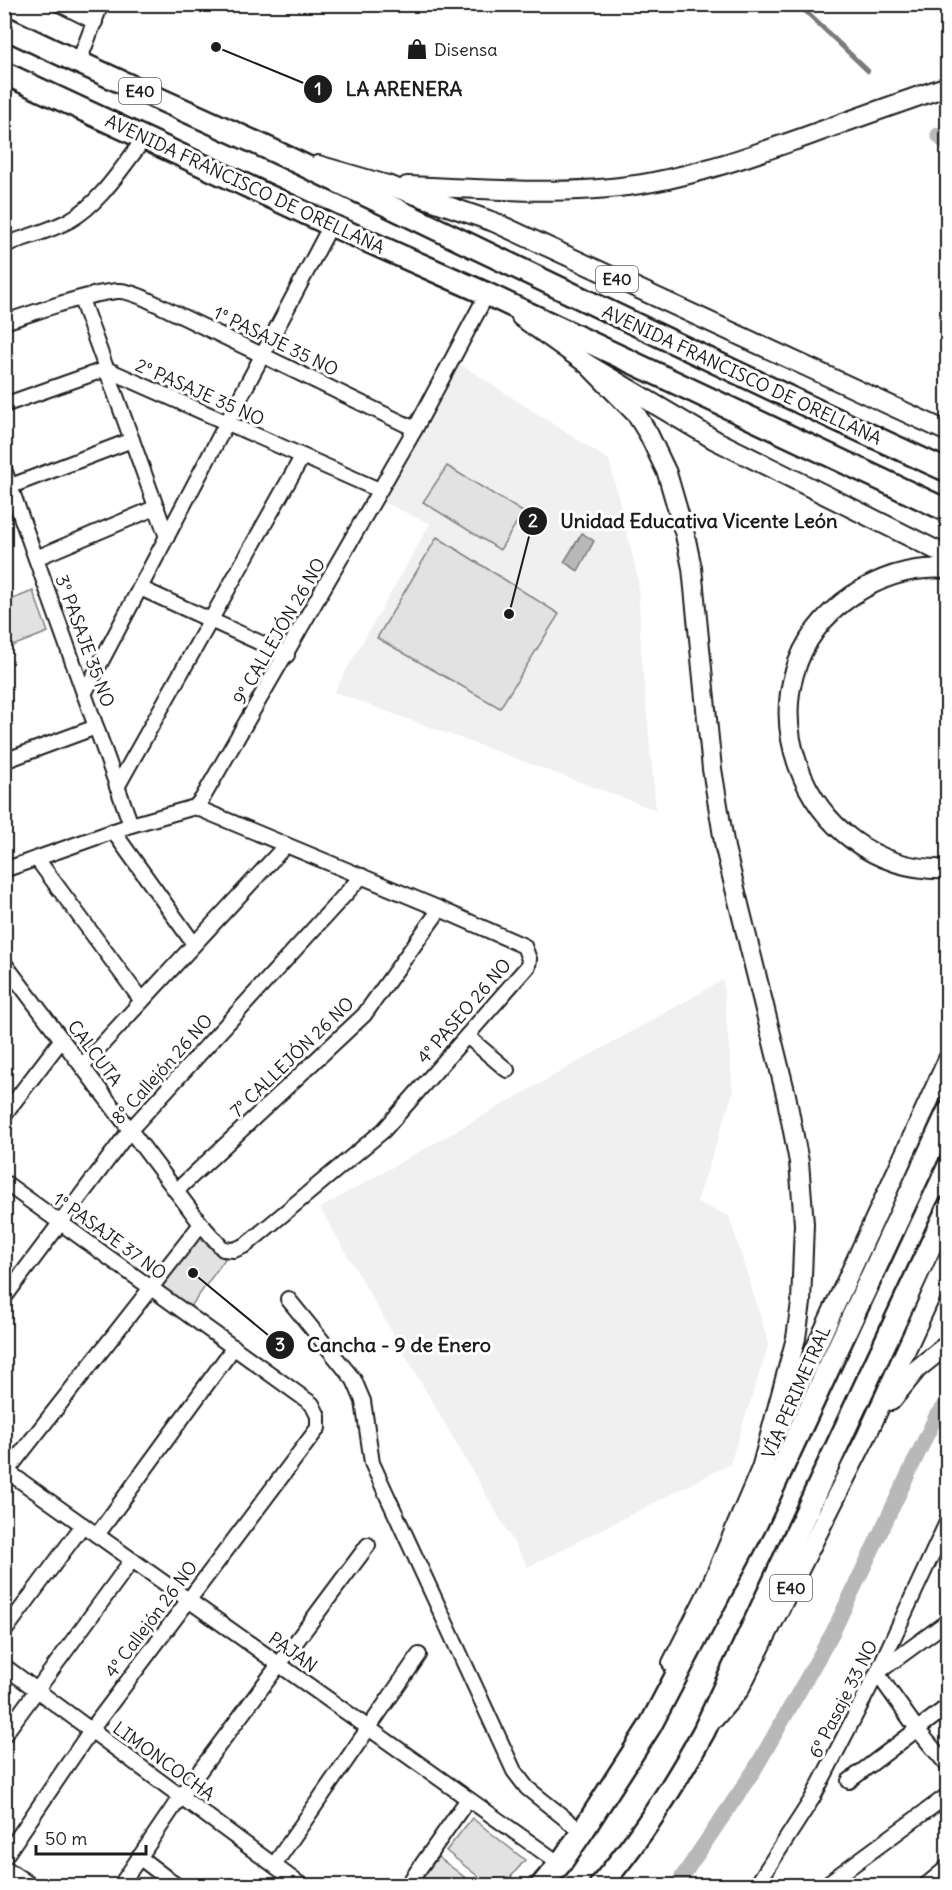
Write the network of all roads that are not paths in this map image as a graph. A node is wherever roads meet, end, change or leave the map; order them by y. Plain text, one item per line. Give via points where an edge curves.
1 (59, 4) edge
2 (101, 4) edge
3 (95, 22) junction
4 (4, 27) edge
5 (78, 64) junction
6 (4, 73) edge
7 (948, 86) edge
8 (145, 138) junction
9 (277, 153) junction
10 (387, 185) junction
11 (331, 225) junction
12 (4, 245) edge
13 (487, 294) junction
14 (81, 299) junction
15 (4, 322) edge
16 (264, 356) junction
17 (588, 364) junction
18 (106, 369) junction
19 (4, 405) edge
20 (227, 424) junction
21 (415, 429) junction
22 (948, 432) edge
23 (132, 440) junction
24 (302, 457) junction
25 (4, 469) edge
26 (948, 471) edge
27 (11, 486) junction
28 (379, 490) junction
29 (157, 507) junction
30 (948, 511) edge
31 (167, 537) junction
32 (948, 556) edge
33 (36, 558) junction
34 (948, 569) edge
35 (140, 588) junction
36 (211, 620) junction
37 (286, 655) junction
38 (84, 694) junction
39 (96, 727) junction
40 (4, 761) edge
41 (117, 787) junction
42 (195, 807) junction
43 (131, 825) junction
44 (113, 831) junction
45 (286, 845) junction
46 (37, 858) junction
47 (948, 869) edge
48 (4, 870) edge
49 (362, 876) junction
50 (440, 909) junction
51 (194, 944) junction
52 (4, 963) edge
53 (142, 1001) junction
54 (467, 1036) junction
55 (62, 1039) junction
56 (948, 1059) edge
57 (82, 1066) junction
58 (507, 1070) dead end
59 (948, 1112) edge
60 (4, 1115) edge
61 (130, 1130) junction
62 (4, 1182) edge
63 (176, 1191) junction
64 (948, 1208) edge
65 (61, 1222) junction
66 (201, 1224) junction
67 (223, 1249) joint
68 (948, 1258) edge
69 (151, 1288) junction
70 (4, 1298) edge
71 (288, 1299) dead end
72 (948, 1344) edge
73 (234, 1347) junction
74 (312, 1404) joint
75 (867, 1437) junction
76 (761, 1470) junction
77 (6, 1472) edge
78 (83, 1525) junction
79 (946, 1526) edge
80 (97, 1535) junction
81 (368, 1545) dead end
82 (132, 1560) junction
83 (189, 1600) junction
84 (948, 1621) edge
85 (4, 1632) edge
86 (419, 1655) dead end
87 (279, 1664) junction
88 (4, 1666) edge
89 (877, 1673) junction
90 (38, 1691) junction
91 (948, 1706) edge
92 (650, 1726) junction
93 (368, 1728) junction
94 (917, 1729) junction
95 (91, 1730) junction
96 (704, 1731) junction
97 (4, 1735) edge
98 (948, 1766) edge
99 (849, 1780) dead end
100 (948, 1795) edge
101 (181, 1796) junction
102 (468, 1799) junction
103 (582, 1832) junction
104 (140, 1857) junction
105 (4, 1858) edge
106 (560, 1864) junction
107 (274, 1865) junction
108 (4, 1867) edge
109 (948, 1867) edge
110 (32, 1886) edge
111 (120, 1886) edge
112 (177, 1886) edge
113 (302, 1886) edge
114 (407, 1886) edge
115 (541, 1886) edge
116 (600, 1886) edge
117 (756, 1886) edge
118 (824, 1886) edge
119 (925, 1886) edge

1 - 3 street
2 - 3 street
3 - 5 street
4 - 5 highway, AVENIDA FRANCISCO DE ORELLANA / E40
5 - 9 highway, AVENIDA FRANCISCO DE ORELLANA / E40
6 - 8 highway, AVENIDA FRANCISCO DE ORELLANA / E40
7 - 10 main road via 738,161 651,182 564,190
8 - 11 highway, AVENIDA FRANCISCO DE ORELLANA / E40
8 - 12 street via 83,212
9 - 10 main road, AVENIDA FRANCISCO DE ORELLANA / E40
9 - 26 highway, AVENIDA FRANCISCO DE ORELLANA via 756,384
10 - 22 main road, AVENIDA FRANCISCO DE ORELLANA / E40 via 494,222
11 - 13 highway, AVENIDA FRANCISCO DE ORELLANA / E40
11 - 16 street
13 - 17 main road, AVENIDA FRANCISCO DE ORELLANA / E40
13 - 21 street, 9° CALLEJÓN 26 NO
13 - 30 highway, AVENIDA FRANCISCO DE ORELLANA
14 - 15 street
14 - 16 street, 1° PASAJE 35 NO via 119,291 144,298
14 - 18 street
16 - 20 street
16 - 21 street, 1° PASAJE 35 NO
17 - 32 main road, AVENIDA FRANCISCO DE ORELLANA via 715,440
17 - 76 main road via 636,414 649,435 667,473 685,535 725,848 799,1162 804,1224 801,1303 796,1338
18 - 19 street, 2° PASAJE 35 NO
18 - 20 street, 2° PASAJE 35 NO
18 - 23 street
20 - 24 street, 2° PASAJE 35 NO
20 - 31 street
21 - 28 street, 9° CALLEJÓN 26 NO
23 - 27 street
23 - 29 street
24 - 28 street, 2° PASAJE 35 NO
24 - 36 street
25 - 27 street, 3° PASAJE 35 NO
27 - 33 street, 3° PASAJE 35 NO
28 - 37 street, 9° CALLEJÓN 26 NO
29 - 31 street
29 - 33 street
31 - 35 street
33 - 38 street, 3° PASAJE 35 NO
34 - 47 main road via 904,571 842,602 805,646 796,667 789,707 797,767 817,804 841,832 855,843 895,861
35 - 36 street
35 - 38 street
36 - 37 street
36 - 41 street
37 - 42 street, 9° CALLEJÓN 26 NO
38 - 39 street, 3° PASAJE 35 NO
39 - 40 street
39 - 41 street, 3° PASAJE 35 NO
41 - 43 street, 3° PASAJE 35 NO
42 - 43 street
42 - 45 street, 4° PASEO 26 NO
43 - 44 street
44 - 46 street
44 - 51 street
45 - 49 street, 4° PASEO 26 NO
45 - 51 street
46 - 48 street
46 - 53 street
49 - 50 street, 4° PASEO 26 NO
49 - 61 street, 8º Callejón 26 NO
50 - 54 street, 4° PASEO 26 NO via 524,946 529,959 528,966
50 - 63 street, 7° CALLEJÓN 26 NO via 364,1015
51 - 53 street
52 - 55 street, CALCUTA
53 - 57 street
54 - 58 street
54 - 67 street, 4° PASEO 26 NO via 384,1130 246,1245
55 - 57 street, CALCUTA
55 - 60 street
56 - 76 main road, VÍA PERIMETRAL
57 - 61 street, CALCUTA
59 - 92 highway, VÍA PERIMETRAL via 756,1524
61 - 63 street, CALCUTA
61 - 65 street, 8º Callejón 26 NO
62 - 65 street, 1° PASAJE 37 NO
63 - 66 street, CALCUTA
64 - 96 highway
65 - 69 street, 1° PASAJE 37 NO
65 - 70 street, 8º Callejón 26 NO
66 - 67 street, CALCUTA
66 - 69 street
68 - 75 main road, E40
69 - 73 street, 1° PASAJE 37 NO
69 - 77 street
71 - 103 street via 354,1380 363,1401 372,1463 514,1771 527,1788
72 - 75 main road via 898,1390
73 - 74 street, 1° PASAJE 37 NO
73 - 80 street
74 - 83 street, 4º Callejón 26 NO via 318,1428
75 - 96 main road, E40 via 739,1690
76 - 92 main road, VÍA PERIMETRAL via 709,1590 657,1692
77 - 78 street, PAJAN
78 - 80 street, PAJAN
78 - 85 street
79 - 89 street, 6º Pasaje 33 NO
80 - 82 street, PAJAN
81 - 87 street
82 - 83 street, PAJAN
82 - 90 street
83 - 87 street, PAJAN
83 - 95 street, 4º Callejón 26 NO
84 - 89 street
86 - 93 street
87 - 93 street, PAJAN
87 - 101 street
88 - 90 street, LIMONCOCHA
89 - 94 street
89 - 117 street, 6º Pasaje 33 NO via 812,1799
90 - 95 street, LIMONCOCHA
90 - 97 street
91 - 94 street
92 - 103 highway, VÍA PERIMETRAL
93 - 102 street, PAJAN
93 - 107 street
94 - 98 street
94 - 99 street
95 - 101 street, LIMONCOCHA
95 - 105 street, 4º Callejón 26 NO
96 - 116 highway, E40 via 681,1774 631,1849
100 - 118 street
101 - 104 street
101 - 107 street, LIMONCOCHA
102 - 106 street, PAJAN
102 - 114 street
103 - 106 highway, VÍA PERIMETRAL
104 - 111 street
104 - 112 street
106 - 115 highway, VÍA PERIMETRAL
107 - 113 street, LIMONCOCHA
108 - 110 street
109 - 119 street

